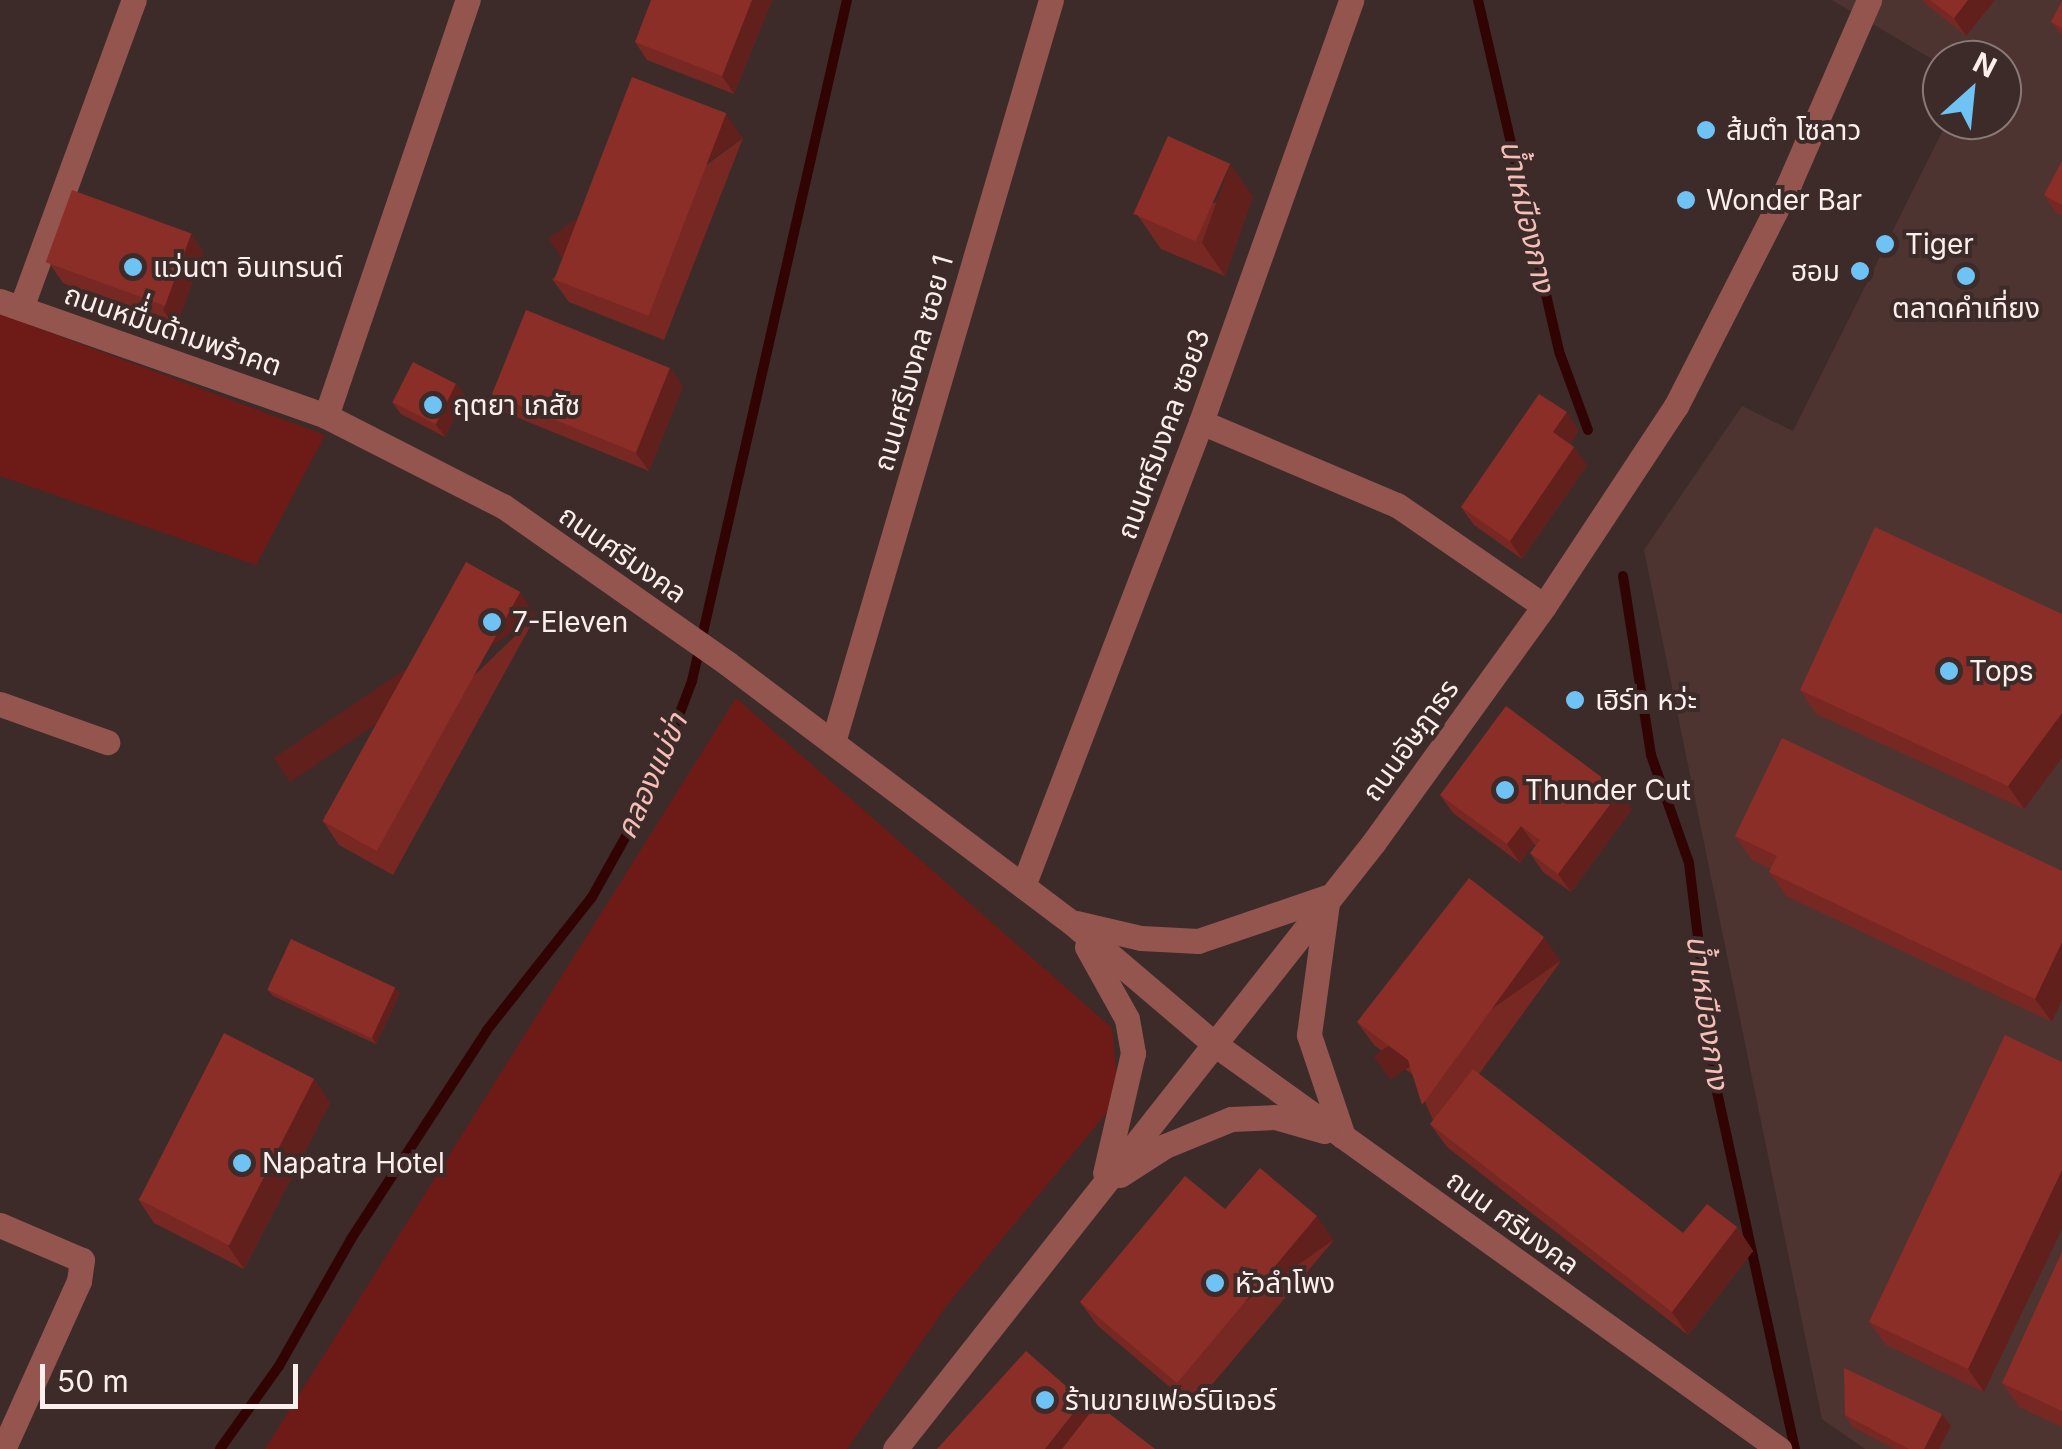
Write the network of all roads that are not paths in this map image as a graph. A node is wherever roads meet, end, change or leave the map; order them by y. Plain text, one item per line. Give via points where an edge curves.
1 (134, 0) edge
2 (468, 0) edge
3 (1051, 0) edge
4 (1351, 0) edge
5 (1869, 0) edge
6 (10, 305) edge
7 (326, 416) junction
8 (1201, 422) junction
9 (1544, 606) junction
10 (0, 704) edge
11 (107, 742) dead end
12 (832, 742) junction
13 (1023, 886) junction
14 (1328, 897) junction
15 (1071, 922) junction
16 (1213, 1043) junction
17 (1343, 1136) junction
18 (1102, 1186) junction
19 (0, 1226) edge
20 (2, 1449) edge
21 (895, 1449) edge
22 (1779, 1449) edge

1 - 6 street
2 - 7 street
3 - 12 street, ถนนศรีมงคล ซอย 1
4 - 8 street, ถนนศรีมงคล ซอย3
5 - 9 street, ถนนอัษฎาธร via 1789,184 1676,406
6 - 7 street, ถนนหมื่่นด้ามพร้าคต
7 - 12 street, ถนนศรีมงคล via 503,506
8 - 9 street via 1397,505
8 - 13 street, ถนนศรีมงคล ซอย3
9 - 14 street, ถนนอัษฎาธร
10 - 11 street
12 - 13 street, ถนนศรีมงคล
13 - 15 street, ถนนศรีมงคล
14 - 15 street via 1198,941 1141,938
14 - 16 street, ถนนอัษฎาธร
14 - 17 street via 1310,1036
15 - 16 street, ถนนศรีมงคล
15 - 18 street via 1127,1019 1132,1053
16 - 17 street, ถนน ศรีมงคล
16 - 18 street, ถนนอัษฎาธร
17 - 18 street via 1275,1117 1231,1119 1164,1146
17 - 22 street, ถนน ศรีมงคล
18 - 21 street, ถนนอัษฎาธร
19 - 20 street via 82,1260 79,1281

